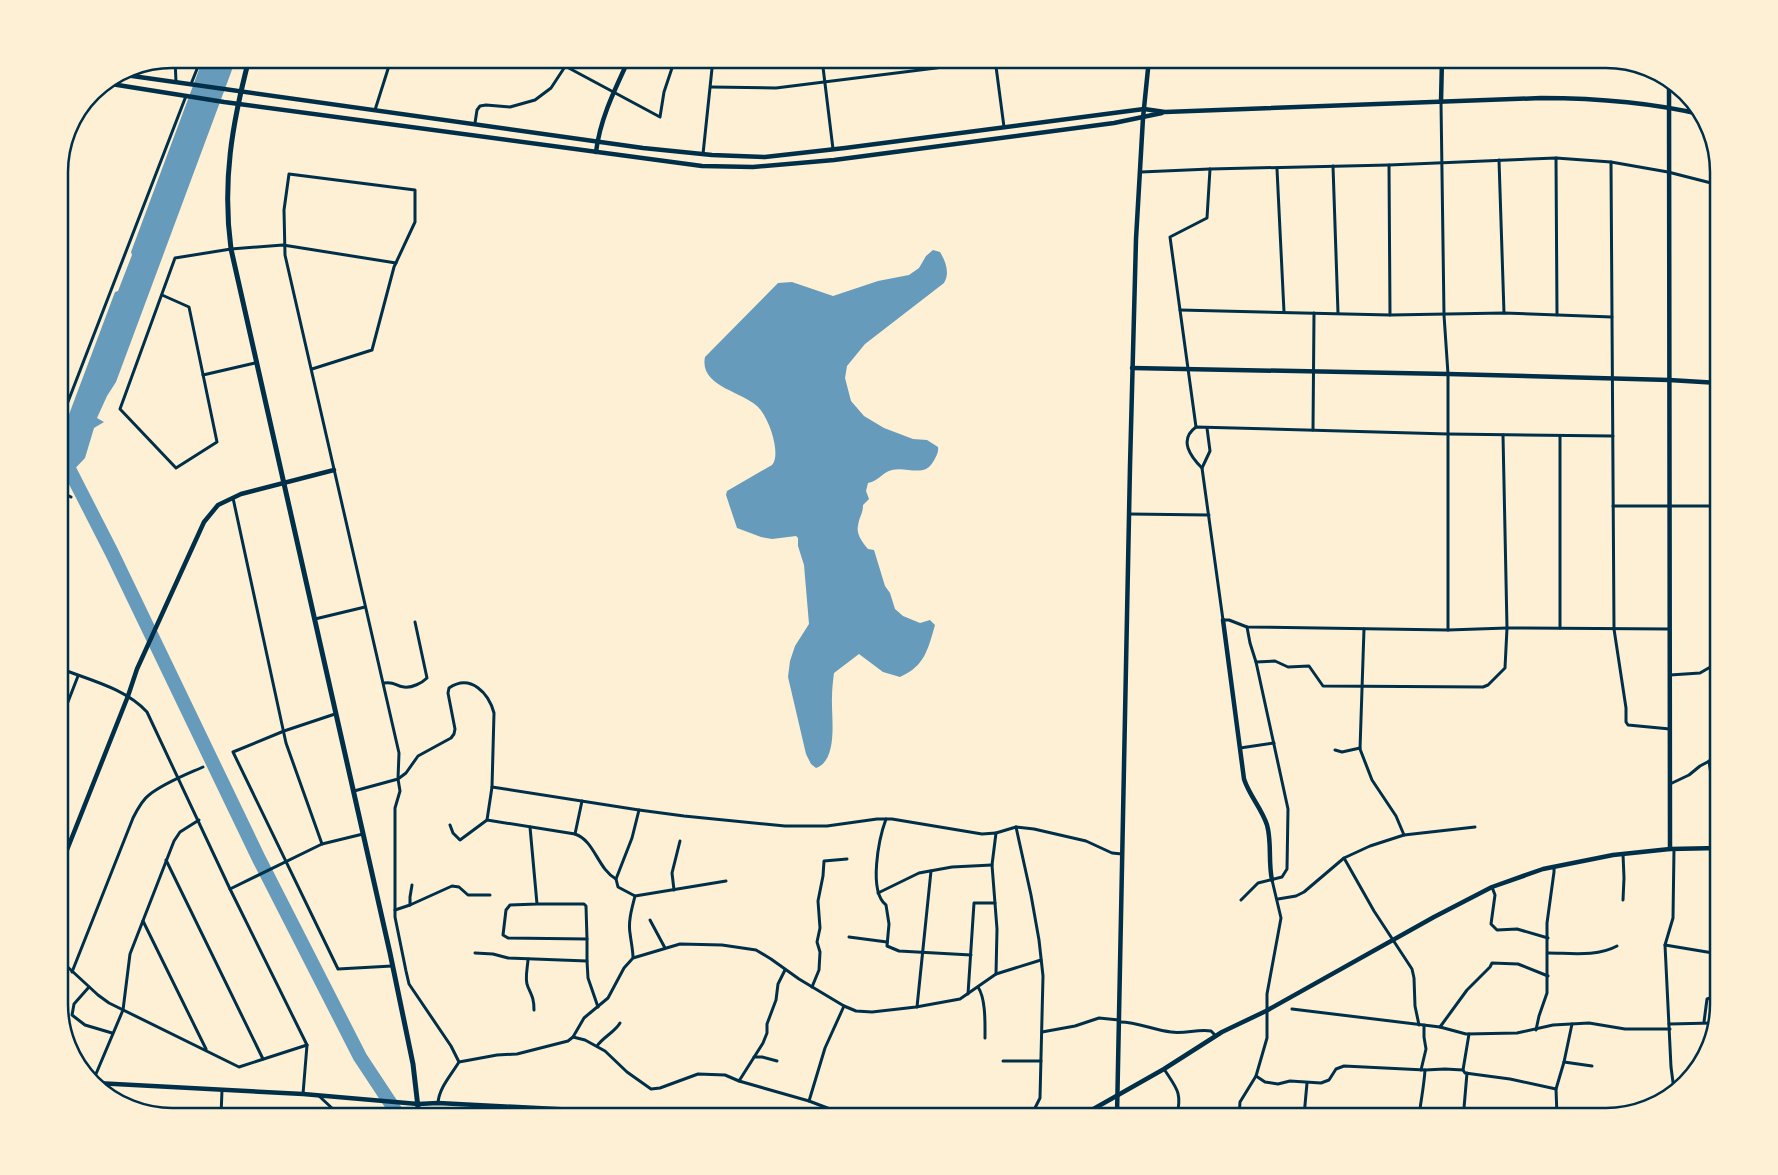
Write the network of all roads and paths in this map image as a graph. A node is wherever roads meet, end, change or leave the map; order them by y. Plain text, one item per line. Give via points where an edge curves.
1 (939, 67) edge
2 (995, 67) edge
3 (1148, 67) edge
4 (1442, 67) edge
5 (175, 68) edge
6 (198, 68) edge
7 (246, 68) edge
8 (388, 68) edge
9 (564, 68) edge
10 (568, 68) edge
11 (625, 68) edge
12 (671, 68) edge
13 (712, 68) edge
14 (823, 68) edge
15 (130, 76) edge
16 (176, 82) junction
17 (825, 82) junction
18 (115, 85) edge
19 (192, 85) junction
20 (710, 87) junction
21 (1669, 88) edge
22 (240, 91) junction
23 (613, 93) junction
24 (188, 96) junction
25 (1441, 102) junction
26 (237, 103) junction
27 (1668, 106) junction
28 (1144, 109) junction
29 (375, 110) junction
30 (1165, 112) junction
31 (1692, 112) edge
32 (1143, 118) junction
33 (475, 123) junction
34 (1004, 126) junction
35 (598, 141) junction
36 (833, 149) junction
37 (596, 152) junction
38 (703, 154) junction
39 (1556, 158) junction
40 (1499, 160) junction
41 (1611, 162) junction
42 (1442, 163) junction
43 (1332, 166) junction
44 (1389, 166) junction
45 (1210, 169) junction
46 (1277, 169) junction
47 (1141, 172) junction
48 (1668, 172) junction
49 (1710, 183) edge
50 (284, 245) junction
51 (231, 249) junction
52 (396, 263) junction
53 (162, 295) junction
54 (1180, 310) junction
55 (1284, 312) junction
56 (1314, 313) junction
57 (1338, 313) junction
58 (1504, 313) junction
59 (1390, 315) junction
60 (1444, 315) junction
61 (1557, 315) junction
62 (1612, 317) junction
63 (255, 363) junction
64 (1132, 368) junction
65 (312, 369) junction
66 (1188, 369) junction
67 (1313, 372) junction
68 (1448, 374) junction
69 (203, 375) junction
70 (1612, 378) junction
71 (1669, 380) junction
72 (1710, 382) edge
73 (68, 402) edge
74 (1196, 427) junction
75 (1207, 428) junction
76 (1313, 430) junction
77 (1448, 434) junction
78 (1504, 435) junction
79 (1560, 436) junction
80 (1613, 436) junction
81 (1202, 468) junction
82 (334, 470) junction
83 (283, 483) junction
84 (68, 496) edge
85 (71, 497) dead end
86 (233, 498) junction
87 (1669, 505) junction
88 (1613, 506) junction
89 (1710, 506) edge
90 (1129, 514) junction
91 (1209, 515) junction
92 (366, 607) junction
93 (314, 619) junction
94 (1223, 620) junction
95 (415, 622) dead end
96 (1247, 627) junction
97 (1507, 628) junction
98 (1560, 628) junction
99 (1614, 628) junction
100 (1364, 629) junction
101 (1669, 629) junction
102 (1448, 630) junction
103 (1256, 662) junction
104 (1710, 667) edge
105 (68, 672) edge
106 (1670, 675) junction
107 (78, 676) junction
108 (384, 683) junction
109 (1362, 687) junction
110 (128, 696) junction
111 (68, 702) edge
112 (335, 714) junction
113 (1670, 729) junction
114 (284, 731) junction
115 (1274, 743) junction
116 (1240, 748) junction
117 (1360, 748) junction
118 (1335, 750) dead end
119 (1709, 761) joint
120 (203, 767) dead end
121 (1710, 768) edge
122 (179, 778) junction
123 (398, 779) junction
124 (1670, 784) junction
125 (492, 787) junction
126 (353, 792) junction
127 (582, 801) junction
128 (639, 810) junction
129 (886, 819) junction
130 (199, 820) junction
131 (487, 820) junction
132 (450, 825) dead end
133 (530, 827) junction
134 (1016, 827) junction
135 (1475, 827) dead end
136 (996, 833) junction
137 (363, 834) junction
138 (575, 834) junction
139 (1404, 835) junction
140 (680, 841) dead end
141 (322, 844) junction
142 (68, 847) edge
143 (1710, 848) edge
144 (1672, 849) junction
145 (1122, 854) junction
146 (1623, 854) junction
147 (1344, 858) junction
148 (847, 859) dead end
149 (166, 860) junction
150 (286, 861) junction
151 (992, 865) junction
152 (1554, 866) junction
153 (931, 871) junction
154 (616, 879) junction
155 (1272, 880) junction
156 (726, 881) dead end
157 (412, 885) dead end
158 (1492, 887) junction
159 (230, 889) junction
160 (674, 890) junction
161 (878, 893) junction
162 (490, 895) dead end
163 (635, 896) junction
164 (1278, 899) junction
165 (1241, 900) dead end
166 (1623, 900) dead end
167 (995, 903) junction
168 (537, 904) junction
169 (410, 905) junction
170 (395, 910) junction
171 (650, 920) dead end
172 (143, 921) junction
173 (849, 937) dead end
174 (1548, 938) junction
175 (587, 939) junction
176 (1394, 940) junction
177 (888, 942) junction
178 (1666, 945) junction
179 (1617, 946) dead end
180 (665, 948) junction
181 (1710, 952) edge
182 (475, 953) dead end
183 (922, 953) junction
184 (1548, 953) junction
185 (971, 955) junction
186 (633, 958) junction
187 (528, 959) junction
188 (1041, 960) junction
189 (587, 961) junction
190 (393, 966) junction
191 (68, 968) edge
192 (785, 970) junction
193 (72, 972) junction
194 (996, 974) junction
195 (1548, 976) junction
196 (89, 987) junction
197 (812, 987) junction
198 (978, 987) junction
199 (968, 994) junction
200 (1710, 998) edge
201 (844, 1006) junction
202 (598, 1007) junction
203 (917, 1007) junction
204 (1292, 1009) dead end
205 (123, 1010) junction
206 (534, 1010) dead end
207 (1266, 1011) junction
208 (1120, 1021) junction
209 (1704, 1022) junction
210 (1709, 1022) edge
211 (620, 1023) dead end
212 (1419, 1024) junction
213 (1572, 1024) junction
214 (1669, 1024) junction
215 (1424, 1025) junction
216 (1440, 1027) junction
217 (1670, 1029) junction
218 (1536, 1030) junction
219 (1042, 1032) junction
220 (112, 1033) junction
221 (1469, 1034) junction
222 (1216, 1036) junction
223 (573, 1038) junction
224 (985, 1038) dead end
225 (307, 1045) junction
226 (597, 1046) junction
227 (206, 1050) junction
228 (754, 1057) junction
229 (263, 1059) junction
230 (777, 1061) dead end
231 (1003, 1061) dead end
232 (459, 1062) junction
233 (1041, 1062) junction
234 (1564, 1062) junction
235 (1592, 1066) dead end
236 (1164, 1069) junction
237 (1423, 1070) junction
238 (1463, 1070) junction
239 (1467, 1073) junction
240 (96, 1075) edge
241 (1256, 1076) junction
242 (739, 1081) junction
243 (1306, 1083) junction
244 (1673, 1083) edge
245 (106, 1084) edge
246 (1556, 1089) junction
247 (222, 1090) junction
248 (303, 1094) junction
249 (1117, 1095) junction
250 (319, 1096) junction
251 (810, 1101) junction
252 (438, 1102) junction
253 (418, 1104) junction
254 (221, 1108) edge
255 (332, 1108) edge
256 (419, 1108) edge
257 (546, 1108) edge
258 (828, 1108) edge
259 (1036, 1108) edge
260 (1095, 1108) edge
261 (1117, 1108) edge
262 (1179, 1108) edge
263 (1240, 1108) edge
264 (1304, 1108) edge
265 (1420, 1108) edge
266 (1464, 1108) edge
267 (1557, 1108) edge

1 - 17 street
2 - 34 street
3 - 28 street
4 - 25 street
5 - 16 street
6 - 19 street
7 - 22 main road
8 - 29 street
9 - 33 street via 547,93 535,100 510,106 480,106
10 - 23 street
11 - 23 street
12 - 23 street via 660,117
13 - 20 street
14 - 17 street
15 - 16 street
16 - 19 street
17 - 20 street via 776,88
17 - 36 street
18 - 24 street
19 - 22 street
20 - 38 street
21 - 27 street
22 - 26 main road
22 - 29 street
23 - 35 street
24 - 26 street
24 - 73 street
25 - 27 street via 1594,98
25 - 30 street
25 - 42 street
26 - 37 street
26 - 51 main road via 227,181
27 - 31 street
27 - 48 street
28 - 30 street
28 - 32 street
28 - 34 street
29 - 33 street
30 - 32 street
32 - 37 street via 782,165 702,166
32 - 47 street
33 - 35 street
34 - 36 street
35 - 37 street
35 - 38 street
36 - 38 street via 765,157
39 - 40 street
39 - 41 street
39 - 61 street
40 - 42 street
40 - 58 street
41 - 48 street
41 - 62 street
42 - 44 street
42 - 60 street
43 - 44 street
43 - 46 street
43 - 57 street
44 - 59 street
45 - 46 street
45 - 47 street
45 - 54 street via 1207,218 1170,236
46 - 55 street
47 - 64 street
48 - 49 street
48 - 71 street
50 - 51 street
50 - 52 street
50 - 52 street via 289,174 415,190 415,222
50 - 65 street
51 - 53 street via 175,258
51 - 63 main road
52 - 65 street via 372,350
53 - 69 street via 189,307
53 - 69 street via 120,409 176,468 217,442
54 - 55 street
54 - 66 street
55 - 56 street
56 - 57 street
56 - 67 street
57 - 59 street
58 - 60 street
58 - 61 street
59 - 60 street
60 - 68 street
61 - 62 street
62 - 70 street
63 - 69 street
63 - 83 main road
64 - 66 street
64 - 90 street
65 - 82 street
66 - 67 street
66 - 74 street
67 - 68 street
67 - 76 street
68 - 70 street
68 - 77 street
70 - 71 street
70 - 80 street
71 - 72 street
71 - 87 street
74 - 75 street
74 - 81 street via 1187,437 1190,455
75 - 76 street
75 - 81 street via 1210,451
76 - 77 street
77 - 78 street
77 - 102 street
78 - 79 street
78 - 97 street
79 - 80 street
79 - 98 street
80 - 88 street
81 - 91 street
82 - 83 street
82 - 92 street
83 - 86 street
83 - 93 main road
84 - 85 street
86 - 110 street via 218,506 204,522 137,669
86 - 114 street
87 - 88 street
87 - 89 street
87 - 101 street
88 - 99 street
90 - 91 street
90 - 145 street
91 - 94 street
92 - 93 street
92 - 108 street
93 - 112 main road
94 - 96 street
94 - 116 street
95 - 108 street via 427,678 404,687 392,682
96 - 100 street
96 - 103 street
97 - 98 street
97 - 102 street
97 - 109 street via 1505,668 1488,685
98 - 99 street
99 - 101 street
99 - 113 street via 1626,722
100 - 102 street
100 - 109 street
101 - 106 street
103 - 109 street via 1275,661 1288,667 1309,666 1323,686
103 - 115 street
104 - 106 street via 1700,673
105 - 107 street
106 - 113 street
107 - 110 street
107 - 111 street
108 - 123 street via 399,754
109 - 117 street
110 - 122 street via 147,712
110 - 142 street
112 - 114 street
112 - 126 main road
113 - 124 street
114 - 141 street
114 - 150 street via 234,752
115 - 116 street
115 - 155 street via 1288,809 1288,844 1287,869 1282,876
116 - 155 street via 1247,787 1267,824
117 - 118 street via 1342,752
117 - 139 street via 1372,780 1396,816
119 - 121 street
119 - 124 street
120 - 122 street
122 - 130 street
122 - 193 street via 148,796 132,818
123 - 125 street via 418,756 454,734 449,688 460,684 472,685 485,693 494,713
123 - 126 street
123 - 170 street
124 - 144 street
125 - 127 street
125 - 131 street
126 - 137 main road
127 - 128 street
127 - 138 street
128 - 129 street via 785,826 827,826
128 - 154 street
129 - 136 street via 982,834
129 - 161 street via 876,861
130 - 149 street via 180,832
130 - 159 street
131 - 132 street via 460,840
131 - 133 street
133 - 138 street
133 - 168 street
134 - 136 street
134 - 145 street via 1086,841
134 - 188 street
135 - 139 street
136 - 151 street
137 - 141 street
137 - 190 main road
138 - 154 street via 587,841 604,869
139 - 147 street
140 - 160 street via 672,873
141 - 150 street
143 - 144 street
144 - 146 street
144 - 178 street via 1673,918
145 - 208 street
146 - 152 street
146 - 166 street
147 - 164 street via 1304,892
147 - 176 street
148 - 197 street via 824,861 818,901 819,970
149 - 172 street
149 - 229 street
150 - 159 street
150 - 190 street via 338,968
151 - 153 street
151 - 167 street
152 - 158 street
152 - 174 street
153 - 161 street
153 - 183 street
154 - 163 street via 618,886
155 - 164 street
155 - 165 street via 1258,883
156 - 160 street
157 - 169 street
158 - 174 street via 1495,895 1491,924 1497,930 1517,929
158 - 176 street
159 - 225 street
160 - 163 street
161 - 177 street via 888,914
162 - 169 street via 468,895 459,887 452,886
163 - 186 street via 630,914
164 - 207 street via 1281,921
167 - 185 street via 974,903
167 - 194 street
168 - 175 street via 584,904
168 - 175 street via 510,904 506,910 503,935 508,938
169 - 170 street
170 - 232 street via 409,984
171 - 180 street
172 - 205 street via 130,954
172 - 227 street
173 - 177 street
174 - 184 street
175 - 189 street
176 - 207 street
176 - 212 street via 1414,973
177 - 183 street via 887,946 898,951
178 - 181 street
178 - 214 street
179 - 184 street via 1591,953
180 - 186 street
180 - 192 street via 687,944 753,949
182 - 187 street
183 - 185 street
183 - 203 street
184 - 195 street
185 - 199 street
186 - 202 street via 608,998
187 - 189 street
187 - 206 street via 527,983
188 - 194 street
188 - 219 street
189 - 202 street via 588,978
190 - 253 main road
191 - 193 street
192 - 197 street
192 - 228 street via 778,984 767,1033
193 - 196 street
194 - 198 street
195 - 216 street via 1518,964 1492,963
195 - 218 street via 1547,993
196 - 205 street
196 - 220 street via 74,1004 72,1015 85,1025
197 - 201 street
198 - 199 street
198 - 224 street via 984,1009
199 - 203 street via 960,999
200 - 209 street via 1706,1002
201 - 203 street via 872,1012
201 - 251 street via 826,1048
202 - 223 street via 584,1018
204 - 212 street
205 - 220 street
205 - 227 street
207 - 222 street
207 - 241 street via 1266,1038
208 - 219 street via 1099,1018
208 - 222 street via 1172,1032 1202,1029 1212,1031
208 - 249 street
209 - 210 street
209 - 214 street
211 - 226 street
212 - 215 street
213 - 217 street via 1589,1023 1635,1030
213 - 218 street
213 - 234 street
214 - 217 street
215 - 216 street
215 - 237 street via 1426,1049
216 - 221 street
217 - 244 street
218 - 221 street
219 - 233 street
220 - 240 street
221 - 238 street
222 - 236 street
223 - 226 street
223 - 232 street via 517,1054
225 - 229 street
225 - 248 street
226 - 242 street via 650,1089 698,1074 725,1075
227 - 229 street via 239,1067
228 - 230 street
228 - 242 street
231 - 233 street
232 - 252 street
233 - 259 street via 1040,1098
234 - 235 street
234 - 246 street
236 - 249 street
236 - 262 street via 1179,1094
237 - 238 street
237 - 243 street via 1344,1066 1336,1069 1329,1080
237 - 265 street
238 - 239 street
239 - 246 street
239 - 266 street
241 - 243 street via 1265,1082 1278,1084
241 - 263 street
242 - 251 street
243 - 264 street
245 - 247 street
246 - 267 street
247 - 248 street
247 - 254 street
248 - 250 street
249 - 260 street
249 - 261 street
250 - 253 street
250 - 255 street
251 - 258 street
252 - 253 street
252 - 257 street
253 - 256 main road

